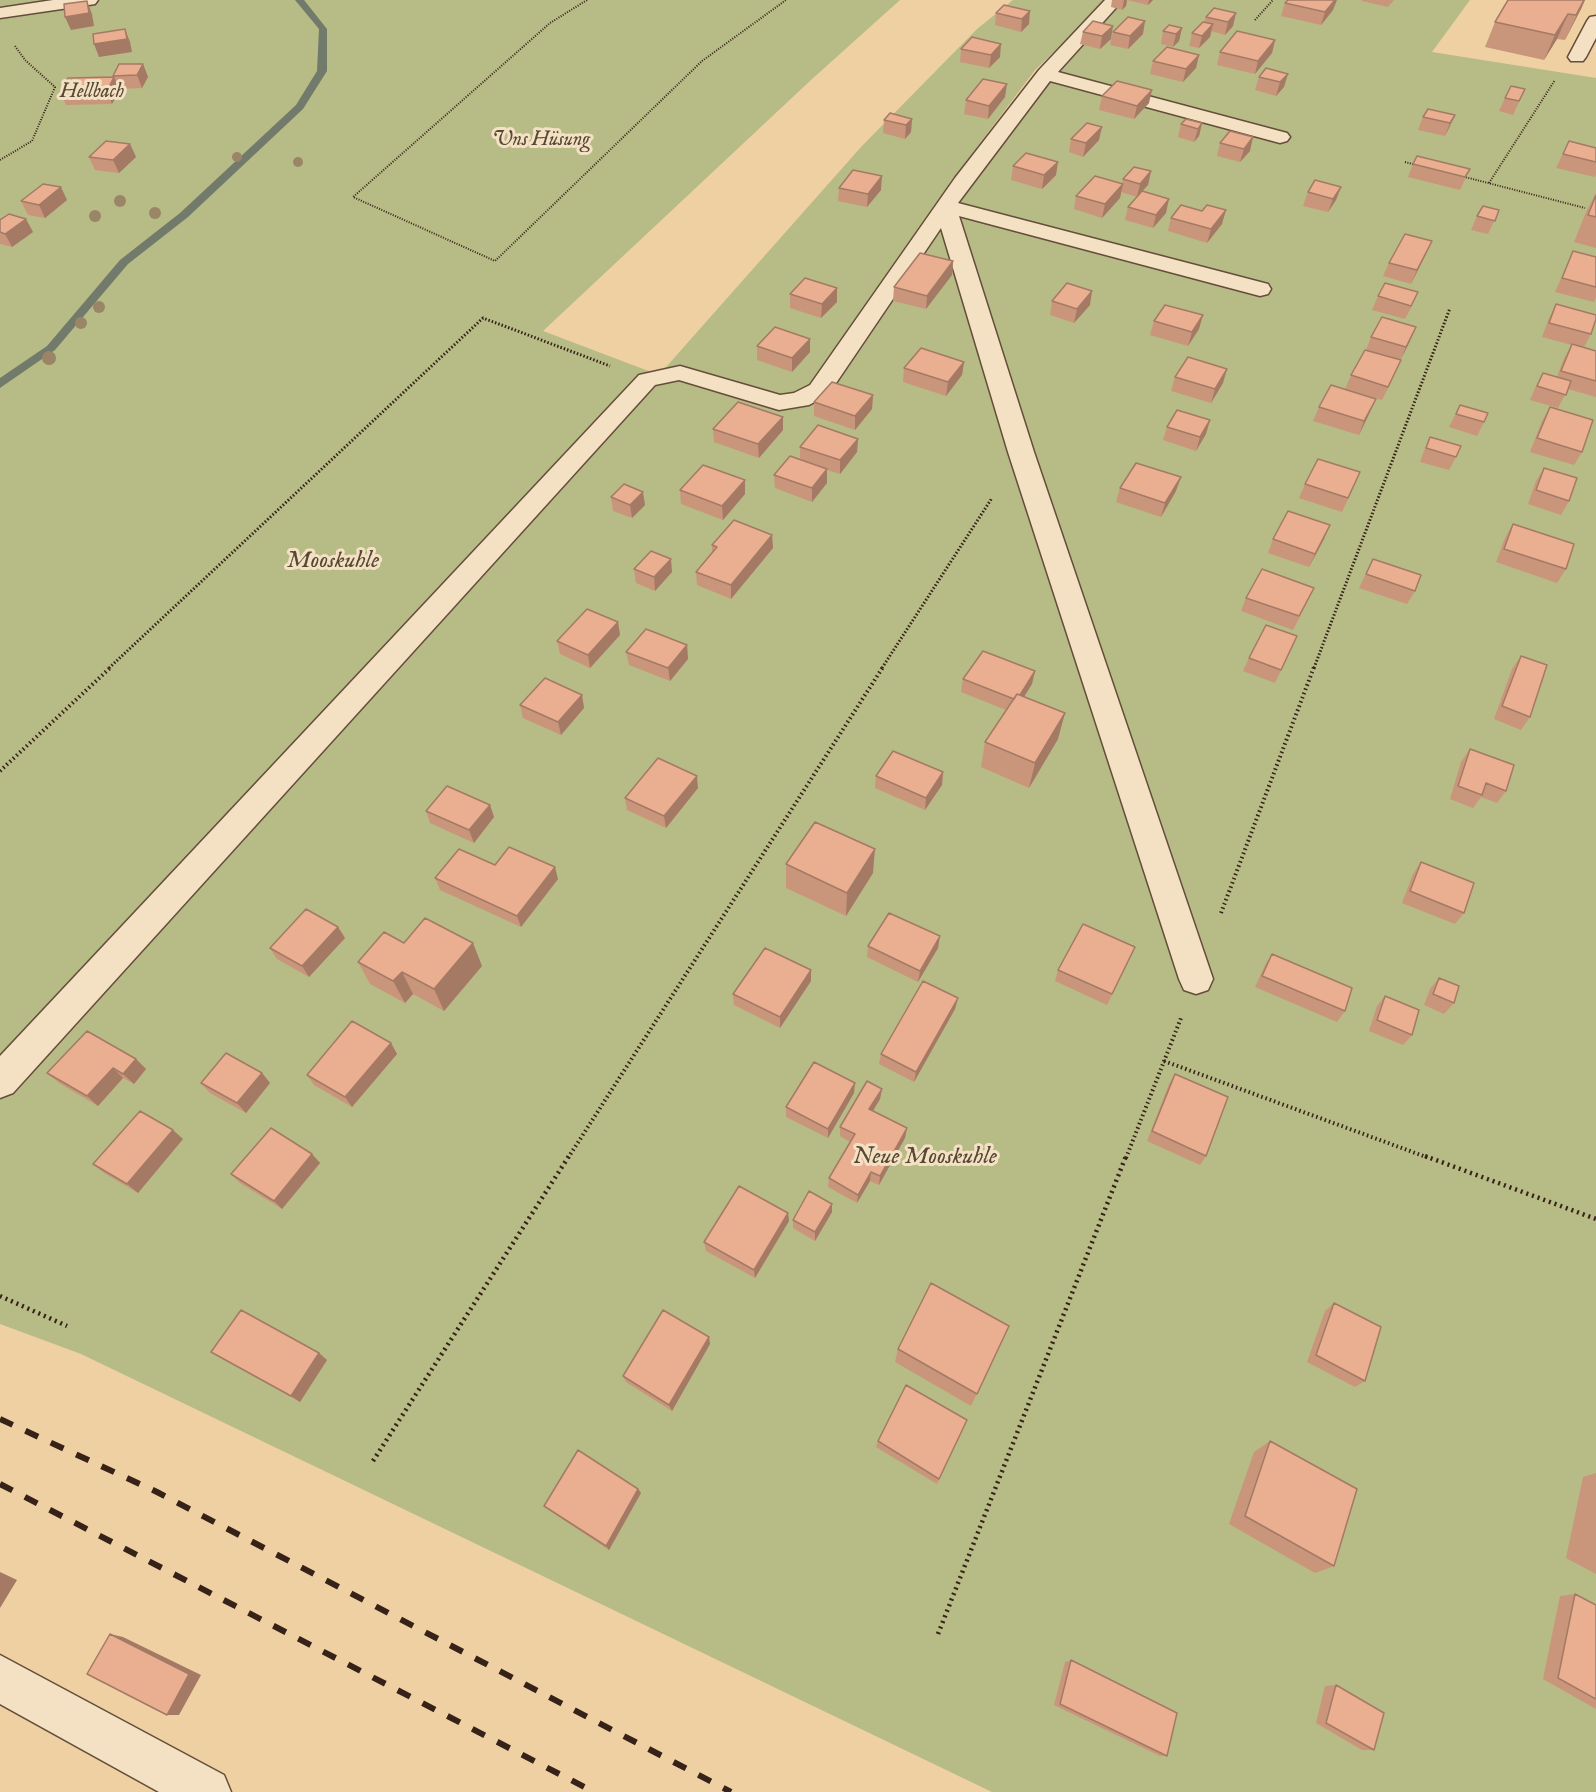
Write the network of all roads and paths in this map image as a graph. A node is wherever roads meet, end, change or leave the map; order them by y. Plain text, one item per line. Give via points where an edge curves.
1 (89, 0) edge
2 (587, 0) edge
3 (786, 0) edge
4 (1114, 0) edge
5 (1273, 0) edge
6 (0, 13) edge
7 (1255, 20) dead end
8 (1595, 23) edge
9 (13, 43) dead end
10 (1577, 57) joint
11 (1046, 74) junction
12 (1280, 137) dead end
13 (0, 160) edge
14 (1406, 162) dead end
15 (1416, 165) edge
16 (1458, 175) edge
17 (1489, 183) junction
18 (945, 206) junction
19 (1585, 208) dead end
20 (1260, 289) dead end
21 (647, 380) junction
22 (1021, 452) junction
23 (0, 771) edge
24 (1196, 979) dead end
25 (1164, 1061) dead end
26 (0, 1081) edge
27 (1596, 1219) edge
28 (0, 1296) edge
29 (67, 1326) dead end
30 (373, 1461) dead end
31 (0, 1678) edge
32 (207, 1792) edge

1 - 6 street
2 - 3 path via 550,23 353,197 495,261 702,61
4 - 11 street
5 - 7 path
8 - 10 street
9 - 13 path via 25,60 55,87 32,141
10 - 17 path via 1563,67
11 - 12 street
11 - 18 street
14 - 15 path
16 - 17 path
17 - 19 path
18 - 20 street
18 - 21 street via 819,390 800,400 779,403 680,373
18 - 22 street
21 - 23 path via 483,318
21 - 26 street
22 - 24 street
22 - 30 path
25 - 27 path
28 - 29 path
31 - 32 street

